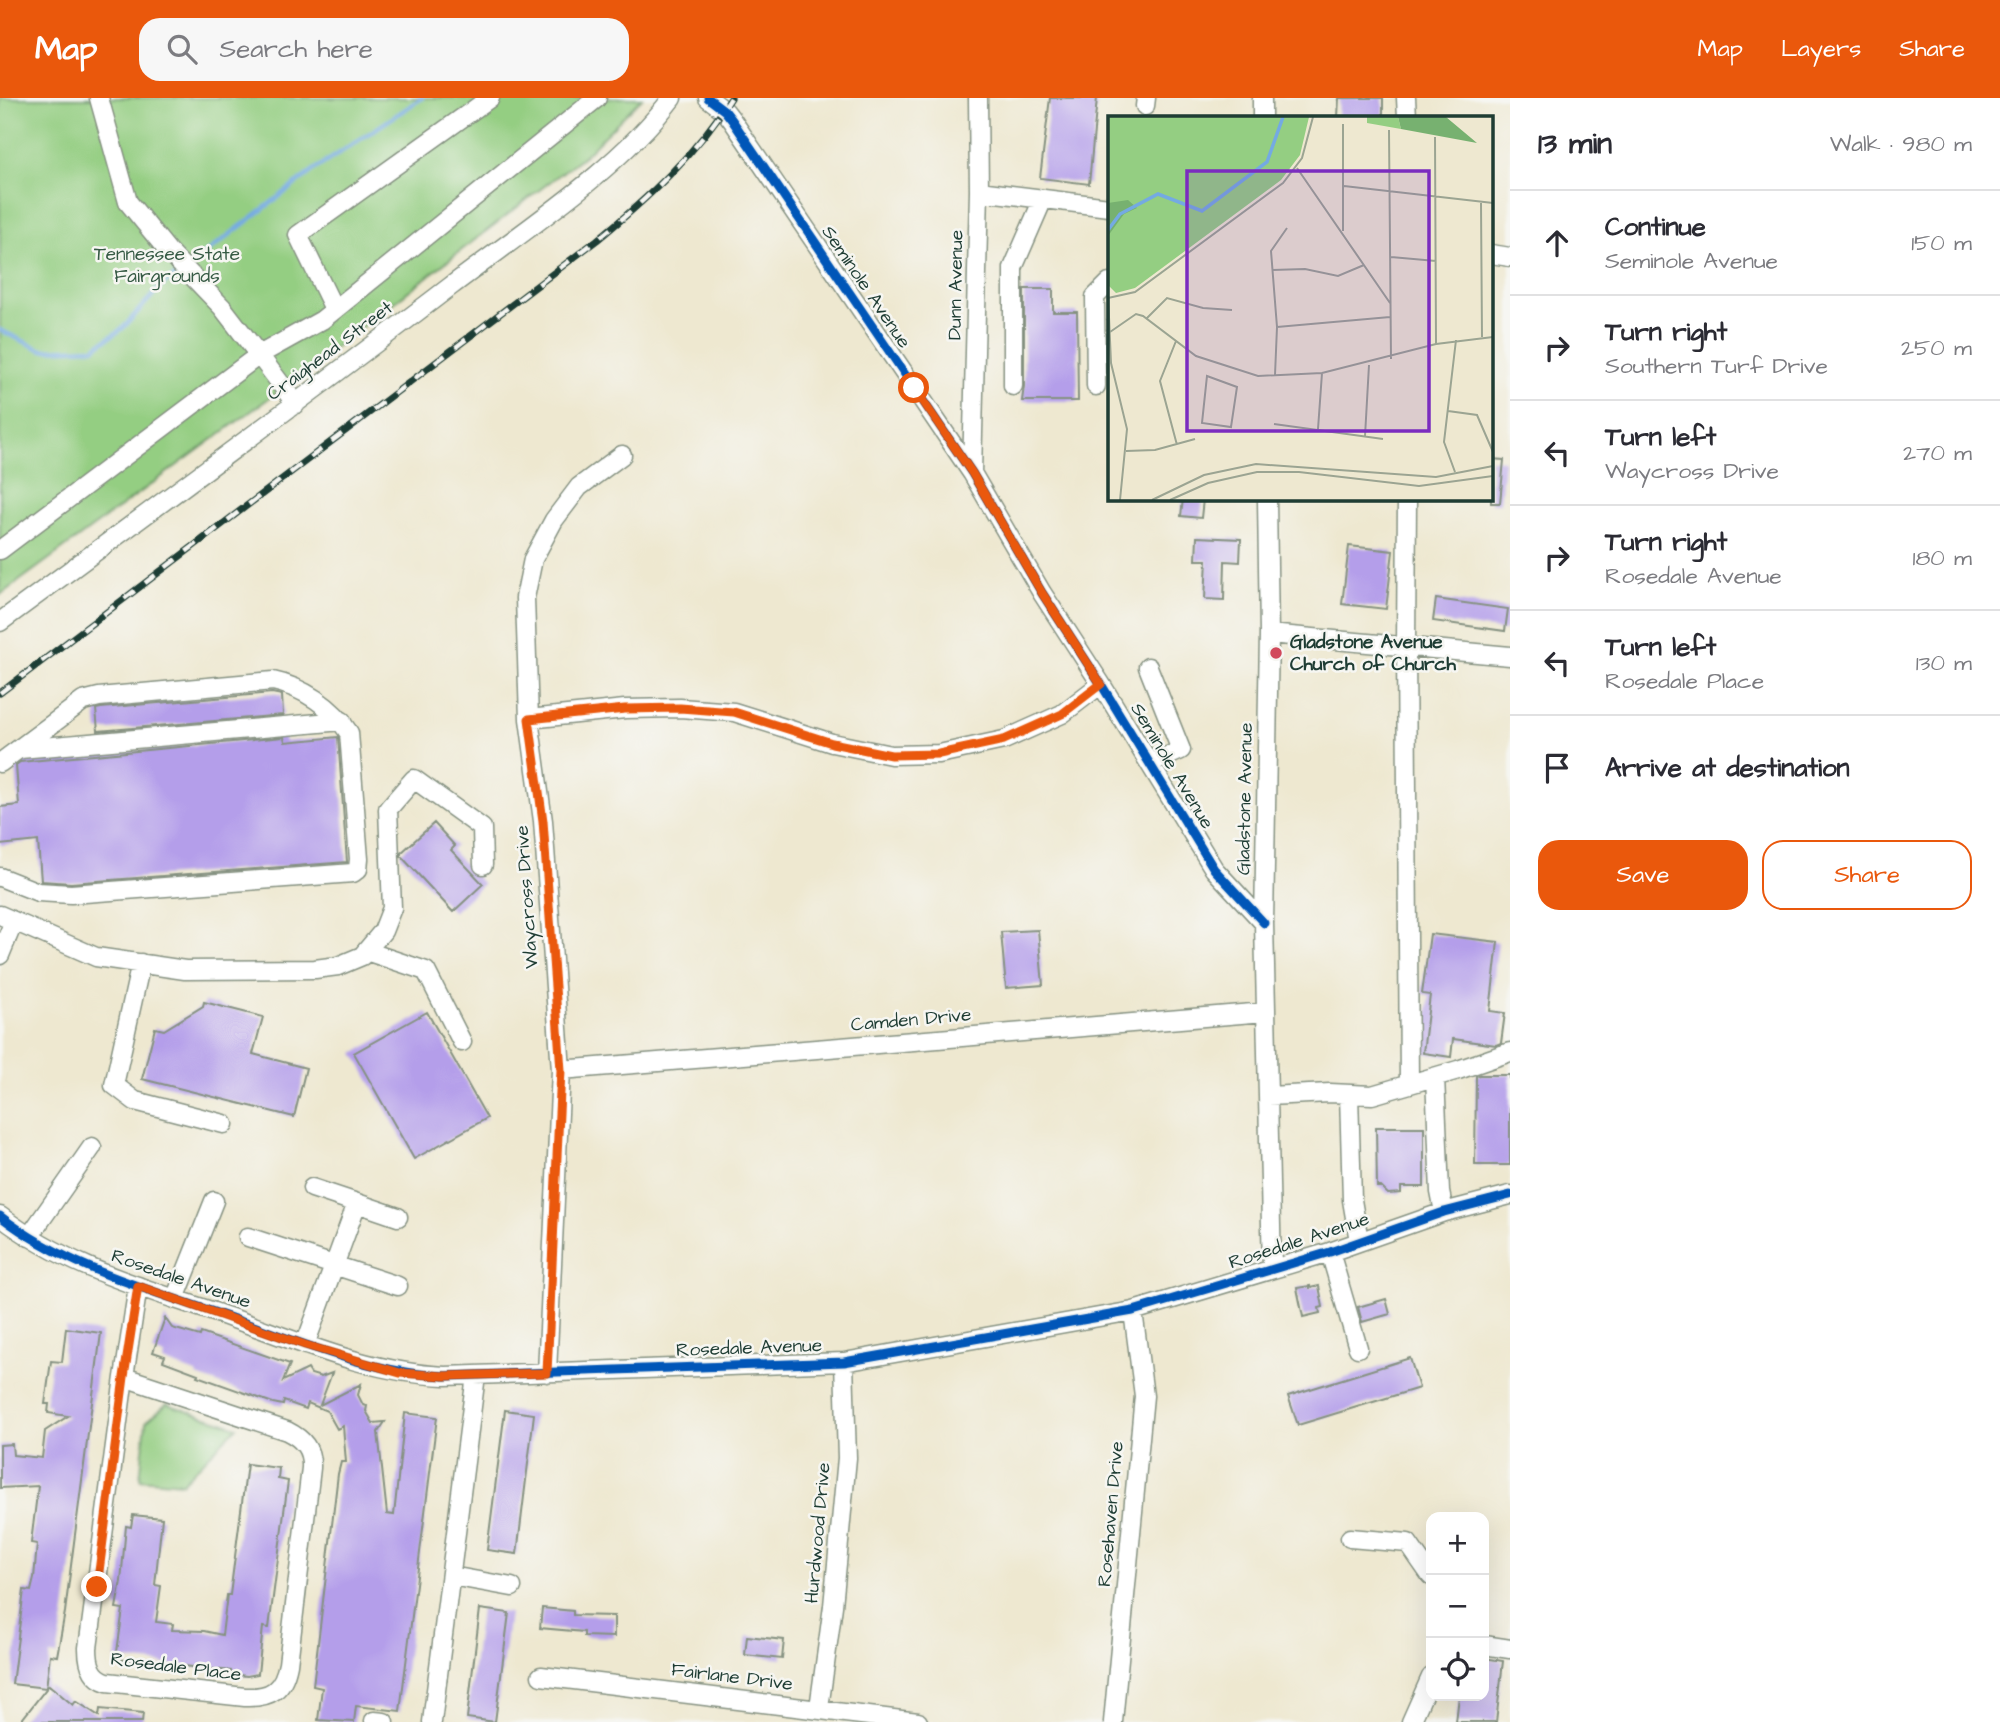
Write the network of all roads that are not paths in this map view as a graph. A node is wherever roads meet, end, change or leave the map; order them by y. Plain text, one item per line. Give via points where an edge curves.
1 (99, 98) edge
2 (491, 98) edge
3 (597, 98) edge
4 (672, 98) edge
5 (708, 98) edge
6 (978, 98) edge
7 (1262, 98) edge
8 (1406, 98) edge
9 (1262, 116) edge
10 (1407, 116) edge
11 (979, 191) junction
12 (1043, 198) junction
13 (1108, 207) edge
14 (1492, 254) edge
15 (1510, 257) edge
16 (1108, 284) edge
17 (334, 309) junction
18 (259, 355) junction
19 (1013, 386) dead end
20 (1096, 386) dead end
21 (296, 404) junction
22 (622, 455) dead end
23 (972, 473) junction
24 (1268, 500) edge
25 (1408, 500) edge
26 (0, 550) edge
27 (0, 622) edge
28 (1269, 634) junction
29 (1406, 647) junction
30 (1510, 656) edge
31 (1148, 667) dead end
32 (1101, 684) junction
33 (529, 719) junction
34 (342, 721) junction
35 (20, 749) junction
36 (0, 762) edge
37 (1150, 764) junction
38 (484, 864) dead end
39 (0, 877) edge
40 (7, 918) edge
41 (1264, 923) junction
42 (366, 951) junction
43 (0, 955) edge
44 (141, 963) junction
45 (1265, 1012) junction
46 (463, 1042) dead end
47 (1510, 1052) edge
48 (561, 1070) junction
49 (1435, 1077) junction
50 (1409, 1084) junction
51 (1349, 1094) junction
52 (1268, 1096) junction
53 (224, 1124) dead end
54 (92, 1147) dead end
55 (312, 1188) dead end
56 (1510, 1195) edge
57 (214, 1201) dead end
58 (357, 1203) junction
59 (1444, 1212) junction
60 (0, 1216) edge
61 (398, 1217) dead end
62 (29, 1237) junction
63 (248, 1237) dead end
64 (1359, 1241) junction
65 (1330, 1252) junction
66 (334, 1266) junction
67 (1272, 1269) junction
68 (138, 1286) junction
69 (398, 1286) dead end
70 (175, 1299) junction
71 (1133, 1311) junction
72 (305, 1345) junction
73 (1358, 1348) dead end
74 (844, 1362) junction
75 (547, 1373) junction
76 (476, 1375) junction
77 (124, 1377) junction
78 (1350, 1538) dead end
79 (1430, 1575) edge
80 (451, 1576) junction
81 (512, 1587) dead end
82 (1489, 1646) edge
83 (1510, 1648) edge
84 (541, 1676) dead end
85 (1426, 1688) edge
86 (819, 1708) junction
87 (432, 1722) edge
88 (918, 1722) edge
89 (1112, 1722) edge
90 (1411, 1722) edge

1 - 18 street via 128,202
2 - 17 street via 298,235
3 - 17 street
4 - 21 street, Craighead Street via 599,173
5 - 23 street, Seminole Avenue via 732,120
6 - 11 street, Dunn Avenue
7 - 9 street
8 - 10 street
11 - 12 street
11 - 23 street, Dunn Avenue
12 - 13 street
12 - 19 street via 1013,268
14 - 15 street
16 - 20 street via 1095,296
17 - 18 street via 323,320
18 - 21 street
18 - 26 street
21 - 27 street, Craighead Street
22 - 33 street, Waycross Drive via 579,487 533,559 525,598
23 - 32 street, Seminole Avenue
24 - 28 street, Gladstone Avenue
25 - 29 street
28 - 29 street
28 - 41 street, Gladstone Avenue
29 - 30 street
29 - 50 street
31 - 37 street via 1181,750
32 - 33 street via 1062,714 1004,740 939,754 891,755 832,743 734,712 625,709
32 - 37 street, Seminole Avenue
33 - 48 street, Waycross Drive via 543,821
34 - 35 street
34 - 35 street via 289,684 273,681 99,696 83,701
34 - 39 street via 349,733 359,859 358,869 352,873 71,894 38,892
35 - 36 street
37 - 41 street, Seminole Avenue via 1213,869
38 - 42 street via 482,828 414,779 388,809 392,908 383,931
40 - 43 street
40 - 44 street via 96,957
41 - 45 street, Gladstone Avenue
42 - 44 street via 338,966 315,969 185,970
42 - 46 street via 426,971
44 - 53 street via 114,1084 135,1101
45 - 48 street, Camden Drive
45 - 52 street, Gladstone Avenue
47 - 49 street
48 - 75 street, Waycross Drive
49 - 50 street
49 - 59 street
50 - 51 street via 1372,1095
51 - 52 street
51 - 64 street via 1352,1200
52 - 67 street, Gladstone Avenue
54 - 62 street
55 - 58 street
56 - 59 street, Rosedale Avenue
57 - 70 street
58 - 61 street
58 - 66 street
59 - 64 street, Rosedale Avenue
60 - 62 street, Rosedale Avenue
62 - 68 street, Rosedale Avenue via 87,1268
63 - 66 street
64 - 65 street, Rosedale Avenue
65 - 67 street, Rosedale Avenue
65 - 73 street
66 - 69 street
66 - 72 street
67 - 71 street, Rosedale Avenue
68 - 70 street, Rosedale Avenue
68 - 77 street, Rosedale Place
70 - 72 street, Rosedale Avenue
71 - 74 street, Rosedale Avenue
71 - 89 street, Rosehaven Drive via 1143,1396
72 - 76 street, Rosedale Avenue via 400,1373
74 - 75 street, Rosedale Avenue
74 - 86 street, Hurdwood Drive via 847,1458
75 - 76 street, Rosedale Avenue
76 - 80 street
77 - 77 street, Rosedale Place via 88,1648 92,1669 107,1682 245,1697 271,1693 282,1683 288,1664 311,1468 308,1448 287,1431
78 - 79 street via 1408,1543
80 - 81 street
80 - 87 street
82 - 83 street
84 - 86 street, Fairlane Drive
85 - 90 street
86 - 88 street, Fairlane Drive

